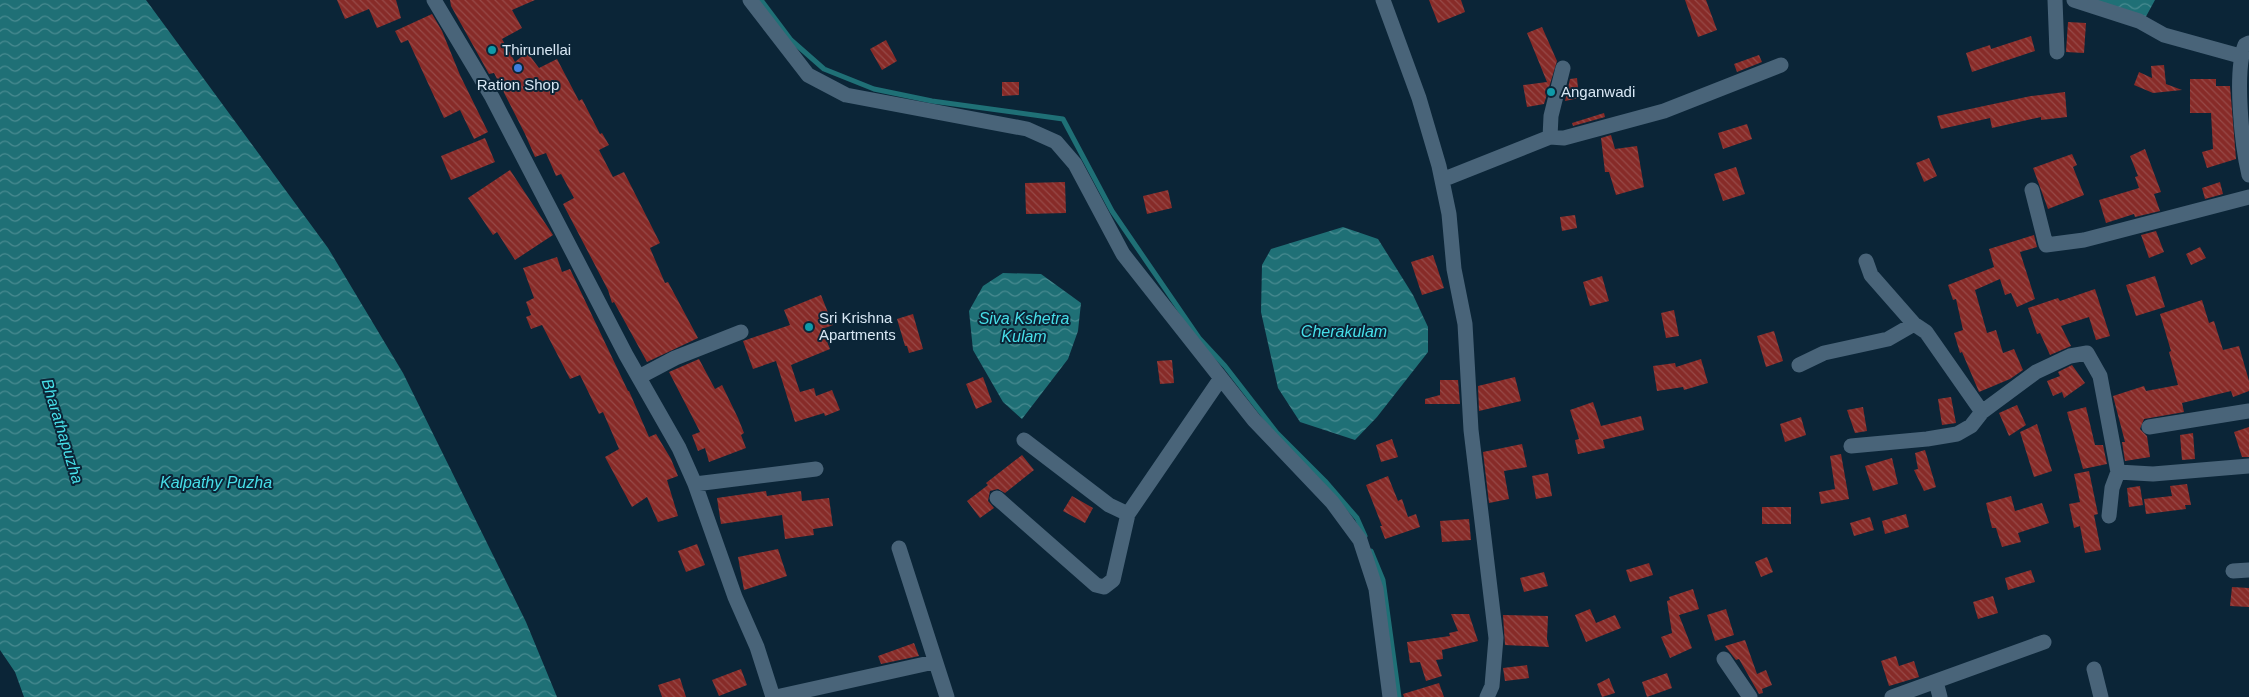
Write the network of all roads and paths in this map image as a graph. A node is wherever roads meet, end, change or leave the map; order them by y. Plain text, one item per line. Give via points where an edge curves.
1 (434, 0) edge
2 (750, 0) edge
3 (1383, 0) edge
4 (2055, 0) edge
5 (2074, 0) edge
6 (2245, 49) edge
7 (2057, 52) dead end
8 (1782, 65) dead end
9 (1563, 68) dead end
10 (1550, 137) junction
11 (2249, 175) edge
12 (1442, 180) junction
13 (2032, 190) dead end
14 (2249, 197) edge
15 (1866, 261) dead end
16 (1914, 324) junction
17 (741, 332) dead end
18 (1799, 365) dead end
19 (639, 377) junction
20 (1221, 378) junction
21 (2249, 411) edge
22 (1982, 412) junction
23 (2149, 427) dead end
24 (1024, 440) dead end
25 (1852, 446) dead end
26 (2249, 466) edge
27 (816, 469) dead end
28 (2118, 472) junction
29 (695, 484) junction
30 (997, 498) dead end
31 (1128, 514) junction
32 (2109, 516) dead end
33 (899, 548) dead end
34 (2249, 570) edge
35 (2233, 571) dead end
36 (2044, 642) dead end
37 (1724, 659) dead end
38 (934, 662) junction
39 (2094, 670) dead end
40 (1936, 682) junction
41 (774, 697) edge
42 (947, 697) edge
43 (1390, 697) edge
44 (1487, 697) edge
45 (1750, 697) edge
46 (1892, 697) edge
47 (1940, 697) edge
48 (2101, 697) edge

1 - 19 street via 492,98
2 - 20 street via 808,75 846,95 1027,129 1056,142 1075,164 1122,254
3 - 12 street via 1419,98
4 - 7 street
5 - 6 street via 2139,20 2164,36
6 - 11 street via 2242,136
8 - 10 street via 1664,111 1564,138
9 - 10 street via 1551,116
10 - 12 street
12 - 44 street via 1465,324 1471,430 1496,638 1492,686
13 - 14 street via 2046,245 2084,240
15 - 16 street via 1871,276
16 - 18 street via 1888,339 1824,353
16 - 22 street via 1926,332
17 - 19 street via 675,358
19 - 29 street
20 - 31 street
20 - 43 street via 1274,442 1332,502 1360,540 1376,590
21 - 23 street
22 - 25 street via 1971,426 1957,434
22 - 28 street via 2036,372 2070,356 2087,353 2100,376
24 - 31 street via 1109,505
26 - 28 street via 2153,474
27 - 29 street
28 - 32 street via 2112,488
29 - 41 street
30 - 31 street via 1096,585 1104,587 1113,580
33 - 38 street
34 - 35 street
36 - 40 street
37 - 45 street
38 - 41 street
38 - 42 street
39 - 48 street
40 - 46 street
40 - 47 street

